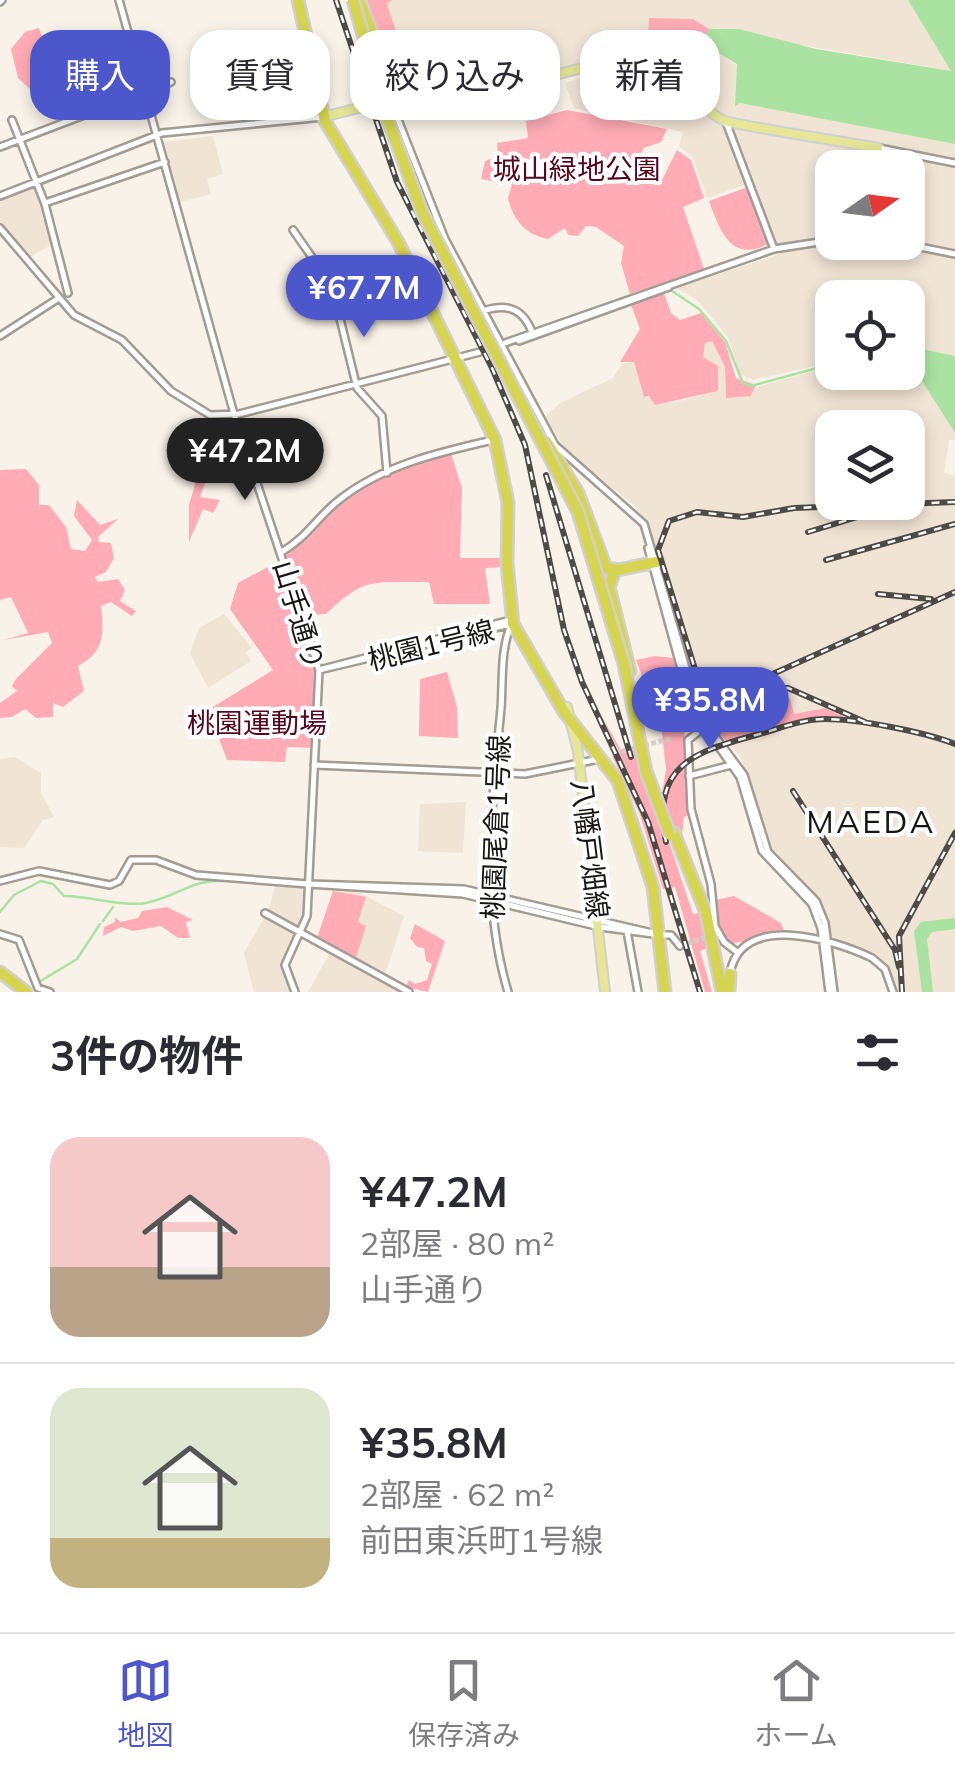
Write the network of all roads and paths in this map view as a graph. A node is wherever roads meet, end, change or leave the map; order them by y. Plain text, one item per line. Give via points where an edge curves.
1 (118, 0) edge
2 (300, 0) edge
3 (357, 0) edge
4 (364, 26) joint
5 (127, 30) edge
6 (306, 30) edge
7 (366, 30) edge
8 (370, 30) edge
9 (560, 74) edge
10 (12, 120) dead end
11 (72, 120) edge
12 (154, 120) edge
13 (316, 120) edge
14 (327, 120) edge
15 (398, 120) edge
16 (726, 122) junction
17 (158, 135) junction
18 (20, 140) junction
19 (0, 147) edge
20 (878, 148) joint
21 (165, 162) junction
22 (955, 163) edge
23 (36, 182) junction
24 (0, 196) edge
25 (45, 204) junction
26 (0, 228) edge
27 (292, 230) dead end
28 (815, 243) edge
29 (925, 248) edge
30 (774, 249) junction
31 (955, 254) edge
32 (671, 285) junction
33 (68, 293) dead end
34 (59, 298) junction
35 (483, 311) junction
36 (532, 332) junction
37 (0, 336) edge
38 (480, 352) dead end
39 (459, 359) junction
40 (356, 384) junction
41 (234, 414) junction
42 (497, 440) junction
43 (546, 441) junction
44 (551, 458) junction
45 (388, 474) junction
46 (280, 552) junction
47 (653, 563) junction
48 (616, 573) junction
49 (597, 579) junction
50 (611, 613) junction
51 (510, 624) junction
52 (319, 670) junction
53 (632, 690) junction
54 (568, 714) junction
55 (702, 730) junction
56 (602, 758) junction
57 (577, 764) junction
58 (735, 764) junction
59 (314, 765) junction
60 (494, 772) junction
61 (689, 776) junction
62 (672, 834) junction
63 (0, 881) edge
64 (309, 884) junction
65 (489, 897) junction
66 (265, 913) dead end
67 (598, 924) junction
68 (627, 929) junction
69 (299, 932) junction
70 (713, 933) junction
71 (0, 934) edge
72 (663, 934) junction
73 (826, 945) junction
74 (680, 946) dead end
75 (738, 952) junction
76 (0, 972) edge
77 (730, 974) joint
78 (0, 980) edge
79 (17, 990) edge
80 (50, 992) edge
81 (296, 992) edge
82 (410, 992) edge
83 (508, 992) edge
84 (603, 992) edge
85 (638, 992) edge
86 (667, 992) edge
87 (724, 992) edge
88 (831, 992) edge
89 (893, 992) edge

1 - 5 street, 山手通り
2 - 6 highway
3 - 4 highway
3 - 8 highway
3 - 43 highway, bridge via 421,201
3 - 44 highway, bridge via 390,125 422,212
4 - 7 street
9 - 16 main road via 609,65 655,67
10 - 18 street
11 - 18 street
12 - 17 street, 山手通り
13 - 17 street
14 - 39 highway via 402,242
15 - 35 street, bridge via 436,222
16 - 20 main road
16 - 30 street
17 - 21 street, 山手通り
17 - 23 street
18 - 19 street
18 - 23 street
20 - 22 street
21 - 25 street
21 - 41 street, 山手通り
23 - 24 street
23 - 25 street
25 - 33 street
26 - 34 street
27 - 40 street via 332,286
28 - 30 street
29 - 31 street
30 - 32 street
32 - 36 street
32 - 36 street via 505,344
34 - 37 street
34 - 41 street via 82,320 122,340 182,399 210,415
35 - 36 street via 516,310
35 - 47 street via 556,445 632,509 644,524
38 - 39 street
39 - 40 street
39 - 42 highway
40 - 41 street
40 - 45 street via 382,416
41 - 46 street, 山手通り
42 - 45 street via 437,451
42 - 51 highway via 512,504
43 - 48 highway, bridge via 578,494 606,568
43 - 53 highway, bridge via 593,543
44 - 49 highway, bridge
44 - 53 highway, bridge via 585,530
45 - 46 street via 338,501 308,536
46 - 52 street, 山手通り
47 - 48 highway
47 - 55 street
47 - 58 street via 700,716
48 - 49 highway
48 - 50 highway via 609,587
49 - 50 highway
50 - 53 highway, bridge
51 - 52 street, 桃園1号線
51 - 54 highway
51 - 60 street, 桃園尾倉1号線
52 - 59 street, 山手通り
53 - 62 highway, bridge
54 - 56 highway
54 - 57 main road, 八幡戸畑線
54 - 72 highway via 622,779 648,850
55 - 58 street
55 - 61 street via 688,740
56 - 57 street
56 - 72 highway via 618,781 642,847
57 - 60 street via 526,774
57 - 67 main road, 八幡戸畑線
58 - 61 street
58 - 73 street via 762,851 812,904
59 - 60 street
59 - 64 street, 山手通り
60 - 65 street, 桃園尾倉1号線
61 - 70 street via 711,884
62 - 70 highway
62 - 87 highway via 700,897
63 - 64 street via 39,871 110,885 131,860 144,859 196,875
64 - 65 street
64 - 69 street, 山手通り
65 - 67 street
65 - 83 street, 桃園尾倉1号線
66 - 69 street
67 - 68 street
67 - 84 main road, 八幡戸畑線
68 - 72 street
68 - 85 street
69 - 81 street, 山手通り via 285,965
69 - 82 street
70 - 75 street
70 - 87 highway
71 - 80 street via 20,941 38,988
72 - 74 street
72 - 86 highway
73 - 75 street via 768,934
73 - 88 street
73 - 89 street via 872,958 885,969
75 - 77 street
76 - 79 highway
77 - 87 highway
78 - 79 highway

